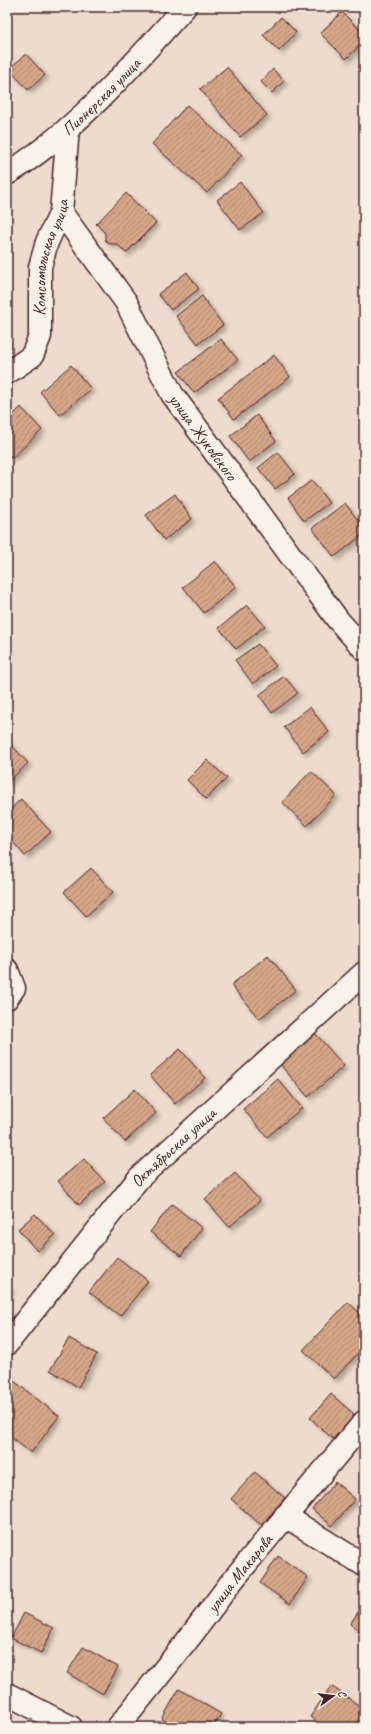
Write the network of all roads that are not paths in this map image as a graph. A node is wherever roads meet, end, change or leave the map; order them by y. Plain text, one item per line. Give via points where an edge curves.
1 (185, 7) edge
2 (68, 129) junction
3 (7, 174) edge
4 (61, 212) junction
5 (7, 373) edge
6 (364, 649) edge
7 (7, 970) edge
8 (364, 973) edge
9 (7, 998) edge
10 (7, 1344) edge
11 (364, 1422) edge
12 (284, 1516) junction
13 (364, 1565) edge
14 (7, 1694) edge
15 (71, 1727) edge
16 (118, 1727) edge

1 - 2 street, Пионерская улица via 137,60
2 - 3 street, Пионерская улица
2 - 4 street, Комсомольская улица
4 - 5 street, Комсомольская улица via 47,242 40,267 40,336 32,356
4 - 6 street, улица Жуковского via 126,302 172,394 338,620
7 - 9 street via 14,988
8 - 10 street, Октябрьская улица via 139,1178
11 - 12 street, улица Макарова
12 - 13 street
12 - 16 street, улица Макарова
14 - 15 street

